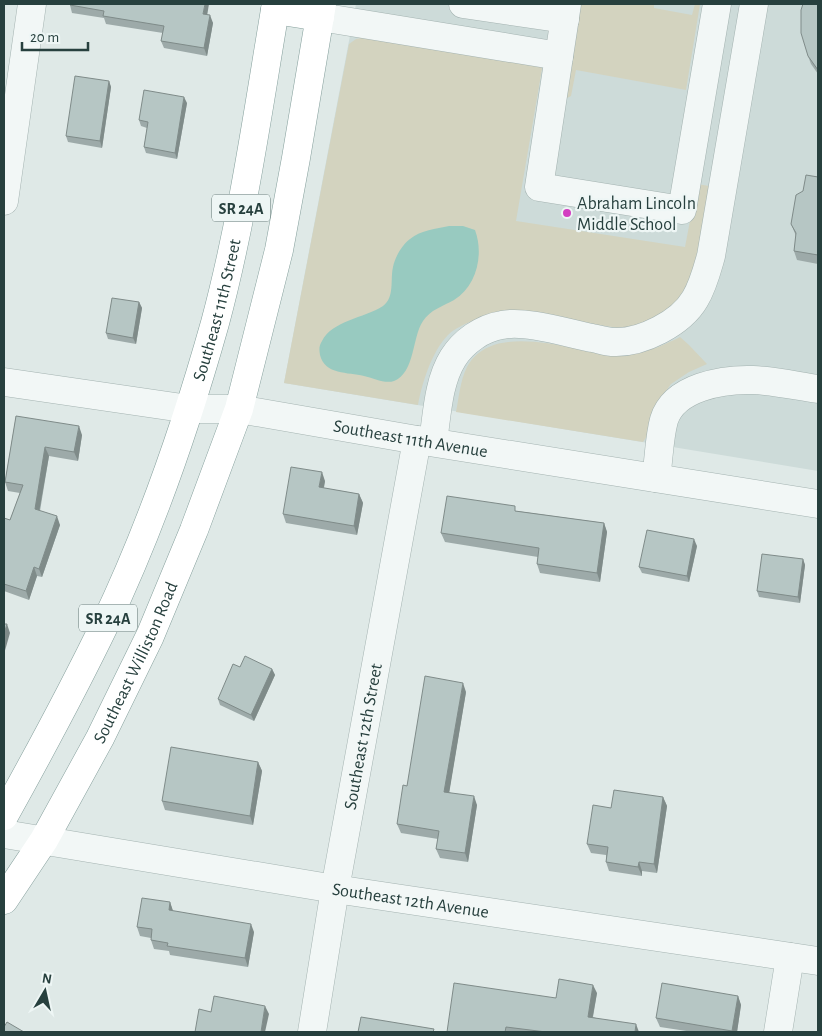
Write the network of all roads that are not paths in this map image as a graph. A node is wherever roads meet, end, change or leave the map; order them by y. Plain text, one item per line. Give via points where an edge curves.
1 (32, 4) edge
2 (464, 4) edge
3 (716, 4) edge
4 (754, 4) edge
5 (276, 7) edge
6 (512, 8) edge
7 (321, 10) edge
8 (566, 11) edge
9 (491, 45) junction
10 (559, 56) junction
11 (4, 201) edge
12 (4, 382) edge
13 (818, 388) edge
14 (189, 409) junction
15 (239, 409) junction
16 (425, 441) junction
17 (656, 478) junction
18 (818, 504) edge
19 (4, 816) edge
20 (4, 834) edge
21 (44, 840) junction
22 (335, 889) junction
23 (4, 900) edge
24 (790, 957) junction
25 (818, 962) edge
26 (312, 1032) edge
27 (778, 1032) edge

1 - 11 street
2 - 6 street
3 - 10 street via 682,210 539,187
4 - 16 street, Southeast 12th Street via 711,256 696,299 669,324 652,334 631,340 614,342 524,324 502,325 482,332 464,343 452,359
5 - 7 highway
5 - 14 highway, Southeast 11th Street / SR 24A via 236,236
6 - 8 street
6 - 9 street
7 - 9 street
7 - 15 highway, SR 24A via 278,250
8 - 10 street
9 - 10 street
12 - 14 street, Southeast 11th Avenue
13 - 17 street via 753,380 721,382 690,390 672,406 664,420
14 - 15 street, Southeast 11th Avenue
14 - 19 highway, SR 24A via 150,519 106,622
15 - 16 street, Southeast 11th Avenue
15 - 21 highway, Southeast Williston Road / SR 24A via 150,636 100,738
16 - 17 street, Southeast 11th Avenue
16 - 22 street, Southeast 12th Street
17 - 18 street, Southeast 11th Avenue
20 - 21 street, Southeast 12th Avenue
21 - 22 street, Southeast 12th Avenue
21 - 23 highway, Southeast Williston Road / SR 24A
22 - 24 street, Southeast 12th Avenue
22 - 26 street, Southeast 12th Street
24 - 25 street, Southeast 12th Avenue
24 - 27 street

